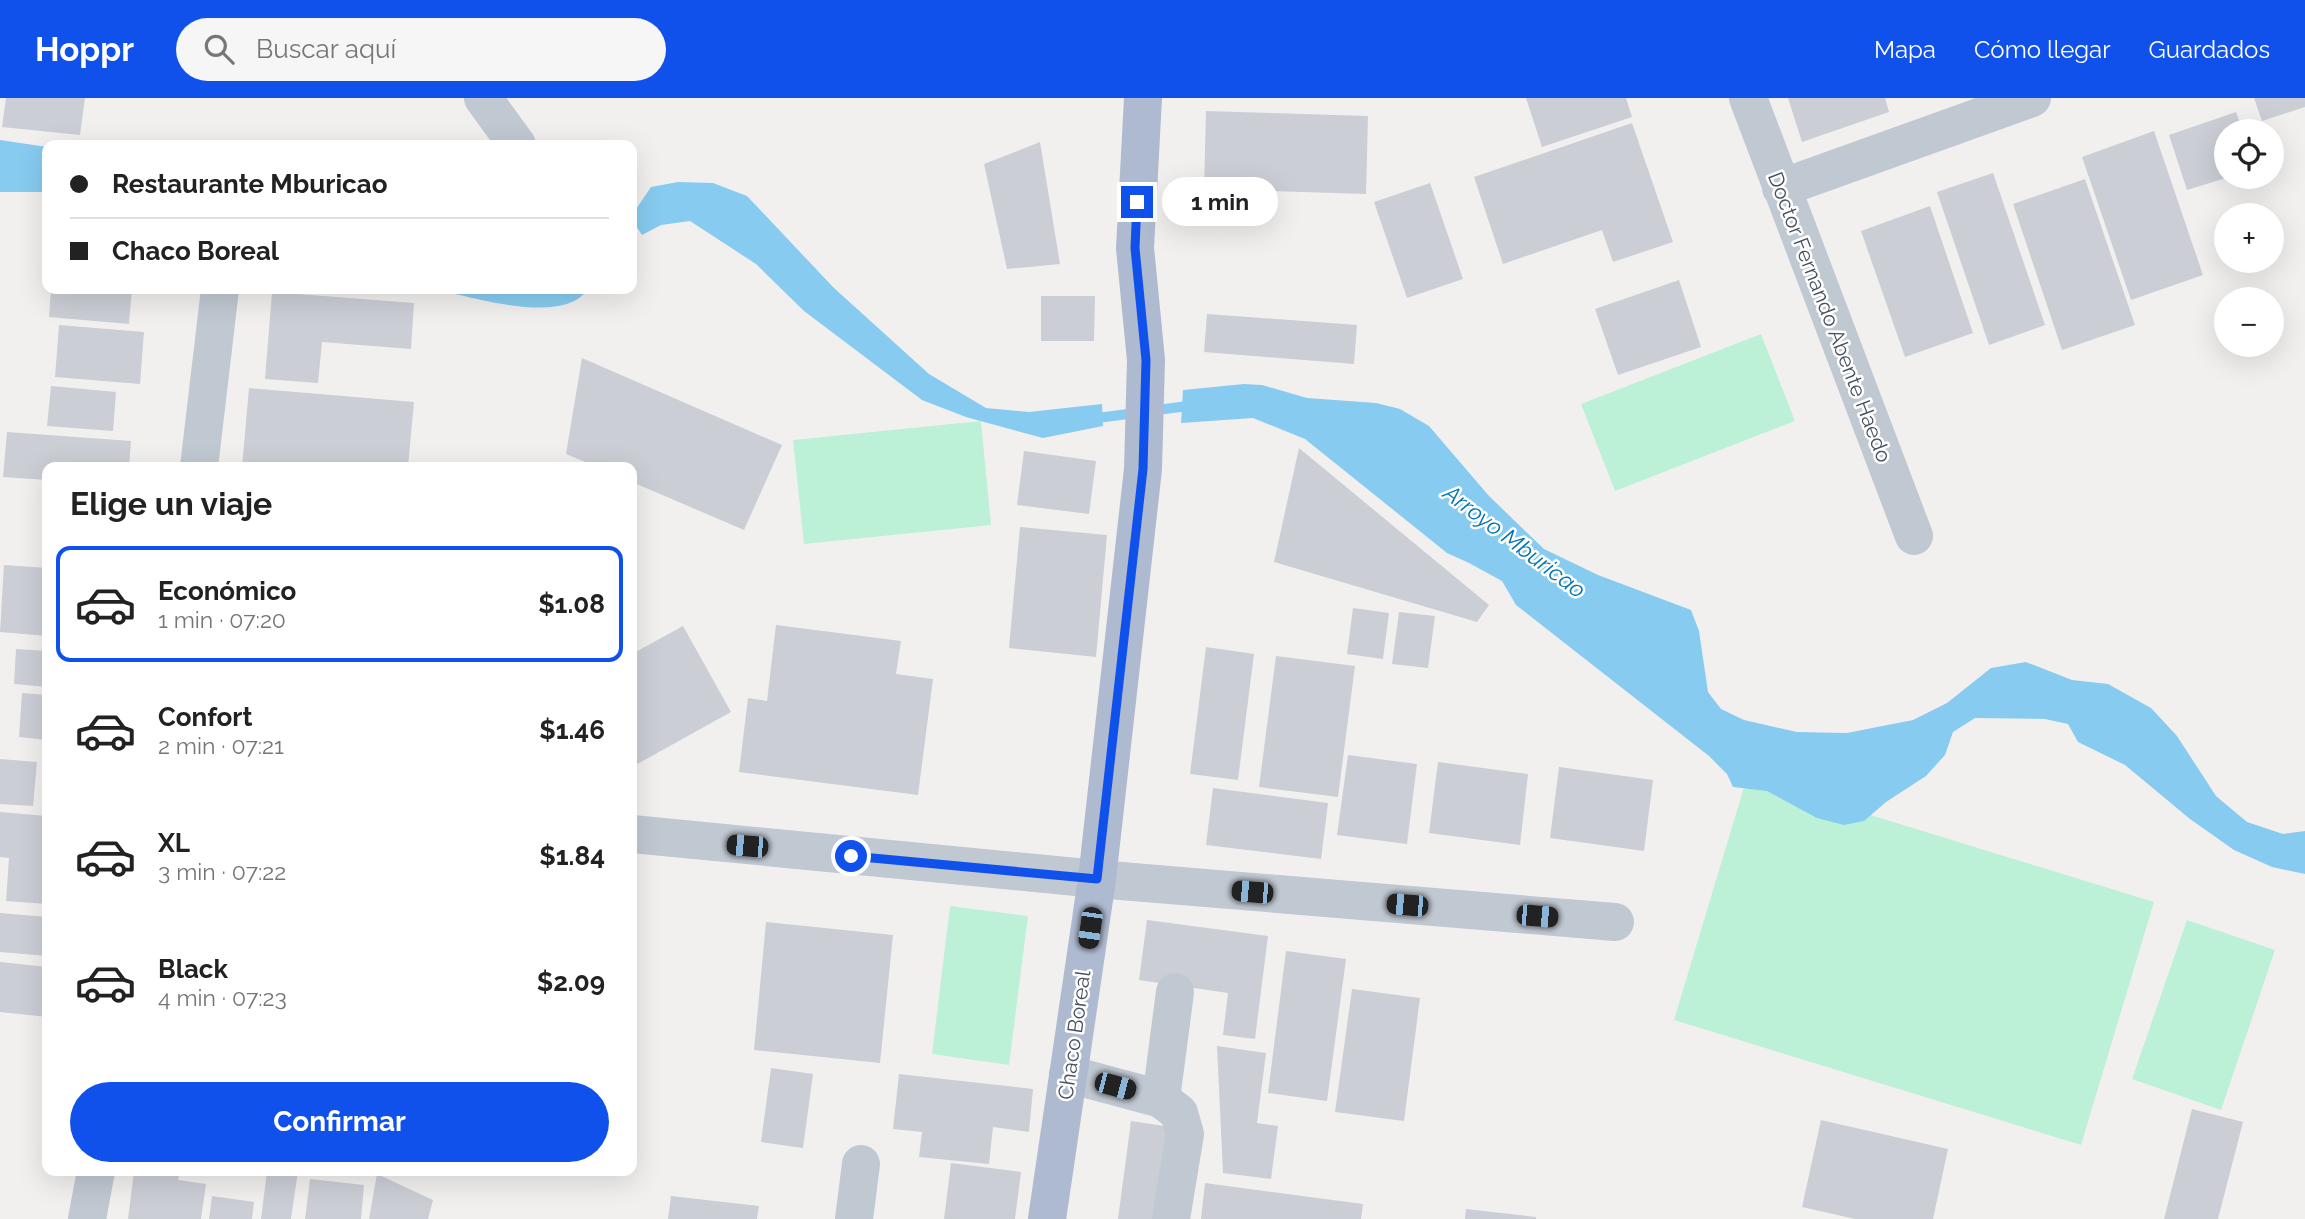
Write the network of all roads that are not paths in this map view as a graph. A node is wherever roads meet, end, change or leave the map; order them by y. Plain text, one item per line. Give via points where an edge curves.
1 (483, 98) edge
2 (1143, 98) edge
3 (1748, 98) edge
4 (2032, 98) edge
5 (513, 140) edge
6 (1781, 188) junction
7 (219, 294) edge
8 (200, 462) edge
9 (1914, 536) dead end
10 (637, 834) edge
11 (1097, 879) junction
12 (1615, 922) dead end
13 (1175, 992) dead end
14 (1068, 1074) junction
15 (1161, 1099) junction
16 (862, 1164) dead end
17 (95, 1176) edge
18 (88, 1219) edge
19 (854, 1219) edge
20 (1047, 1219) edge
21 (1171, 1219) edge

1 - 5 street
2 - 11 main road, Chaco Boreal via 1135,248 1146,360 1143,469
3 - 6 street, Doctor Fernando Abente Haedo
4 - 6 street
6 - 9 street, Doctor Fernando Abente Haedo
7 - 8 street
10 - 11 street
11 - 12 street
11 - 14 main road, Chaco Boreal
13 - 15 street
14 - 15 street
14 - 20 main road, Chaco Boreal
15 - 21 street via 1179,1113 1185,1135
16 - 19 street
17 - 18 street

